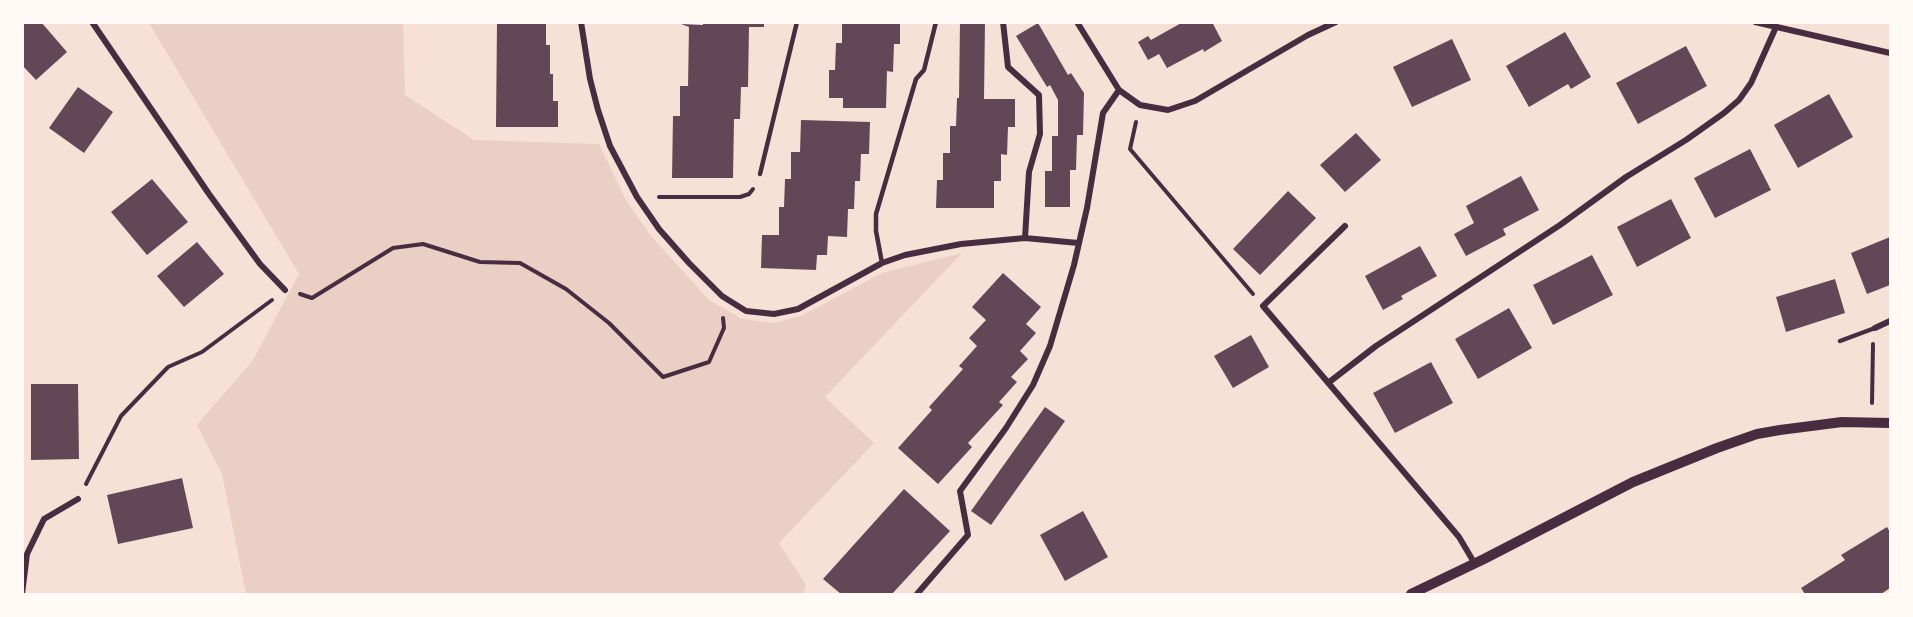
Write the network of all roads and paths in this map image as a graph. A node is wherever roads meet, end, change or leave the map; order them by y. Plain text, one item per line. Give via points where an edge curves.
1 (92, 22) edge
2 (581, 22) edge
3 (797, 22) edge
4 (936, 22) edge
5 (1003, 22) edge
6 (1077, 22) edge
7 (1336, 22) edge
8 (1755, 22) edge
9 (1776, 27) junction
10 (1890, 53) edge
11 (1119, 90) junction
12 (1140, 105) junction
13 (760, 174) joint
14 (637, 197) junction
15 (1345, 226) dead end
16 (1025, 238) junction
17 (1078, 243) junction
18 (882, 263) junction
19 (285, 290) junction
20 (722, 296) junction
21 (1263, 306) junction
22 (1890, 321) edge
23 (1875, 328) joint
24 (1840, 340) dead end
25 (1873, 345) dead end
26 (1872, 380) dead end
27 (1328, 383) junction
28 (1890, 423) edge
29 (78, 499) joint
30 (1475, 564) junction
31 (22, 594) edge
32 (917, 594) edge
33 (1411, 594) edge

1 - 19 street via 222,212 260,264
2 - 14 street via 598,110 610,146
3 - 13 lane
4 - 18 lane via 876,214
5 - 16 street via 1008,68 1039,95 1040,134 1029,172
6 - 11 street
7 - 12 street via 1195,101 1168,110
8 - 9 street
9 - 10 street
9 - 27 street via 1751,83 1724,113 1376,346
11 - 12 street
11 - 17 street via 1103,113
12 - 21 path via 1130,149
13 - 14 path via 749,194 740,197
14 - 20 street via 659,229
15 - 21 street
16 - 17 street
16 - 18 street via 961,244
17 - 32 street via 1050,346 1033,385 960,491 968,535
18 - 20 street via 798,309 774,314 746,311
19 - 20 path via 312,298 393,248 423,244 480,262 520,263 566,288 663,376 709,362 724,328
19 - 29 path via 202,352 168,367 121,416
21 - 27 street
22 - 23 street
23 - 24 lane
25 - 26 path
27 - 30 street via 1459,537
28 - 30 street via 1842,422 1757,434 1633,482
29 - 31 street via 44,519 27,554
30 - 33 street

